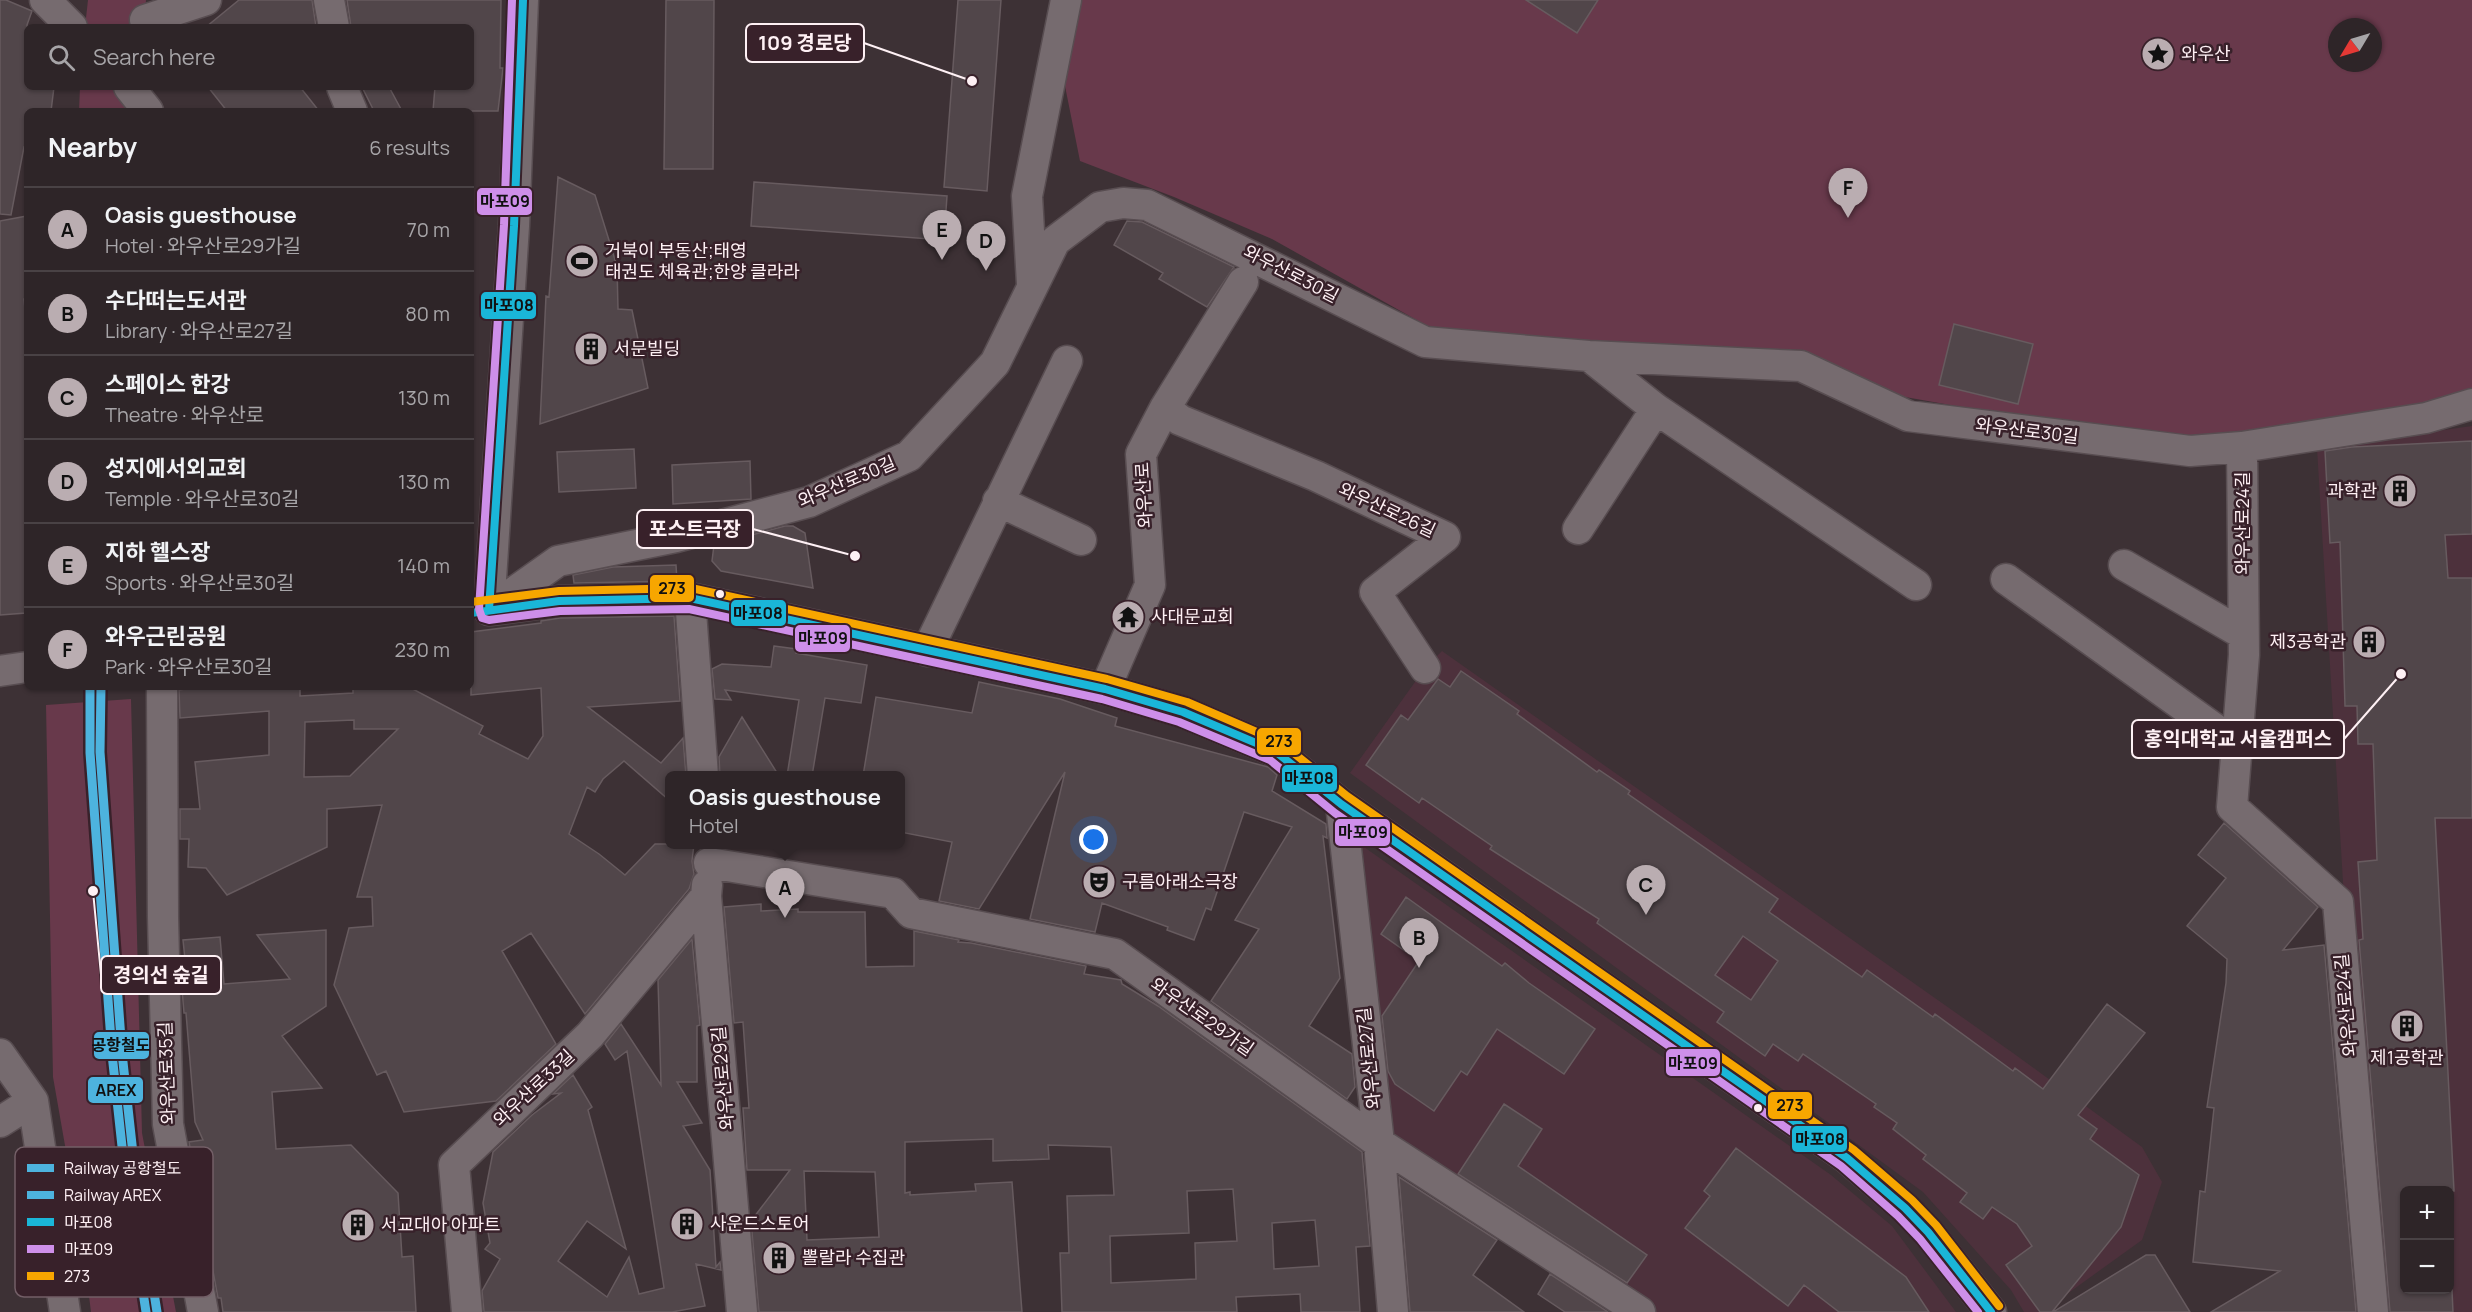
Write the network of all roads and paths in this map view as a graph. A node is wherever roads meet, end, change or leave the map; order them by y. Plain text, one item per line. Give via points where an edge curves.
1 (45, 0) edge
2 (206, 0) edge
3 (329, 0) edge
4 (523, 0) edge
5 (1066, 0) edge
6 (145, 20) dead end
7 (69, 24) edge
8 (333, 24) edge
9 (131, 90) edge
10 (343, 90) edge
11 (146, 108) edge
12 (351, 108) edge
13 (1243, 282) dead end
14 (1032, 287) junction
15 (1589, 356) junction
16 (1067, 361) dead end
17 (2472, 404) edge
18 (1165, 408) junction
19 (1656, 409) junction
20 (2242, 447) junction
21 (998, 501) junction
22 (1578, 528) dead end
23 (1080, 540) dead end
24 (2124, 565) dead end
25 (2006, 579) dead end
26 (1916, 585) dead end
27 (474, 592) edge
28 (690, 598) junction
29 (480, 612) edge
30 (2243, 634) junction
31 (927, 651) junction
32 (24, 667) edge
33 (1425, 668) dead end
34 (0, 671) edge
35 (1105, 689) junction
36 (162, 690) edge
37 (2236, 744) junction
38 (703, 771) edge
39 (1341, 804) junction
40 (709, 854) edge
41 (706, 896) junction
42 (0, 1054) edge
43 (33, 1101) junction
44 (0, 1122) edge
45 (1379, 1143) junction
46 (40, 1147) edge
47 (172, 1147) edge
48 (63, 1297) edge
49 (200, 1297) edge
50 (65, 1312) edge
51 (203, 1312) edge
52 (467, 1312) edge
53 (742, 1312) edge
54 (1393, 1312) edge
55 (1640, 1312) edge
56 (1991, 1312) edge
57 (2373, 1312) edge

1 - 7 street
2 - 6 street
3 - 8 street
4 - 29 street via 514,226
5 - 14 street, 와우산로30길 via 1027,196
9 - 11 street
10 - 12 street
13 - 18 street, 와우산로
14 - 15 street, 와우산로30길 via 1055,241 1100,207 1123,203 1147,205 1425,342
14 - 29 street, 와우산로30길 via 995,363 909,456 809,502 676,537 558,561
15 - 19 street
15 - 20 street, 와우산로30길 via 1801,366 1908,416 2190,451
16 - 21 street
17 - 20 street, 와우산로30길 via 2426,418
18 - 33 street, 와우산로26길 via 1180,420 1316,476 1445,537 1375,592
18 - 35 street, 와우산로 via 1141,454 1150,585
19 - 22 street
19 - 26 street
20 - 30 street, 와우산로24길
21 - 23 street
21 - 31 street
24 - 30 street
25 - 37 street
27 - 29 street
28 - 29 street via 559,601
28 - 31 street
28 - 38 street
30 - 37 street, 와우산로24길
31 - 35 street
32 - 34 street
35 - 39 street via 1183,712 1275,751
36 - 47 street, 와우산로35길 via 163,917 168,1124
37 - 57 street, 와우산로24길 via 2232,807 2338,902
39 - 45 street, 와우산로27길
39 - 56 street via 1847,1158 1928,1232
40 - 41 street, 와우산로29길
40 - 45 street, 와우산로29가길 via 893,893 911,913 1114,954
41 - 52 street, 와우산로33길 via 590,1035 454,1165
41 - 53 street, 와우산로29길
42 - 43 street
43 - 44 street
43 - 46 street
45 - 54 street, 와우산로27길
45 - 55 street, 와우산로29가길
48 - 50 street
49 - 51 street, 와우산로35길

